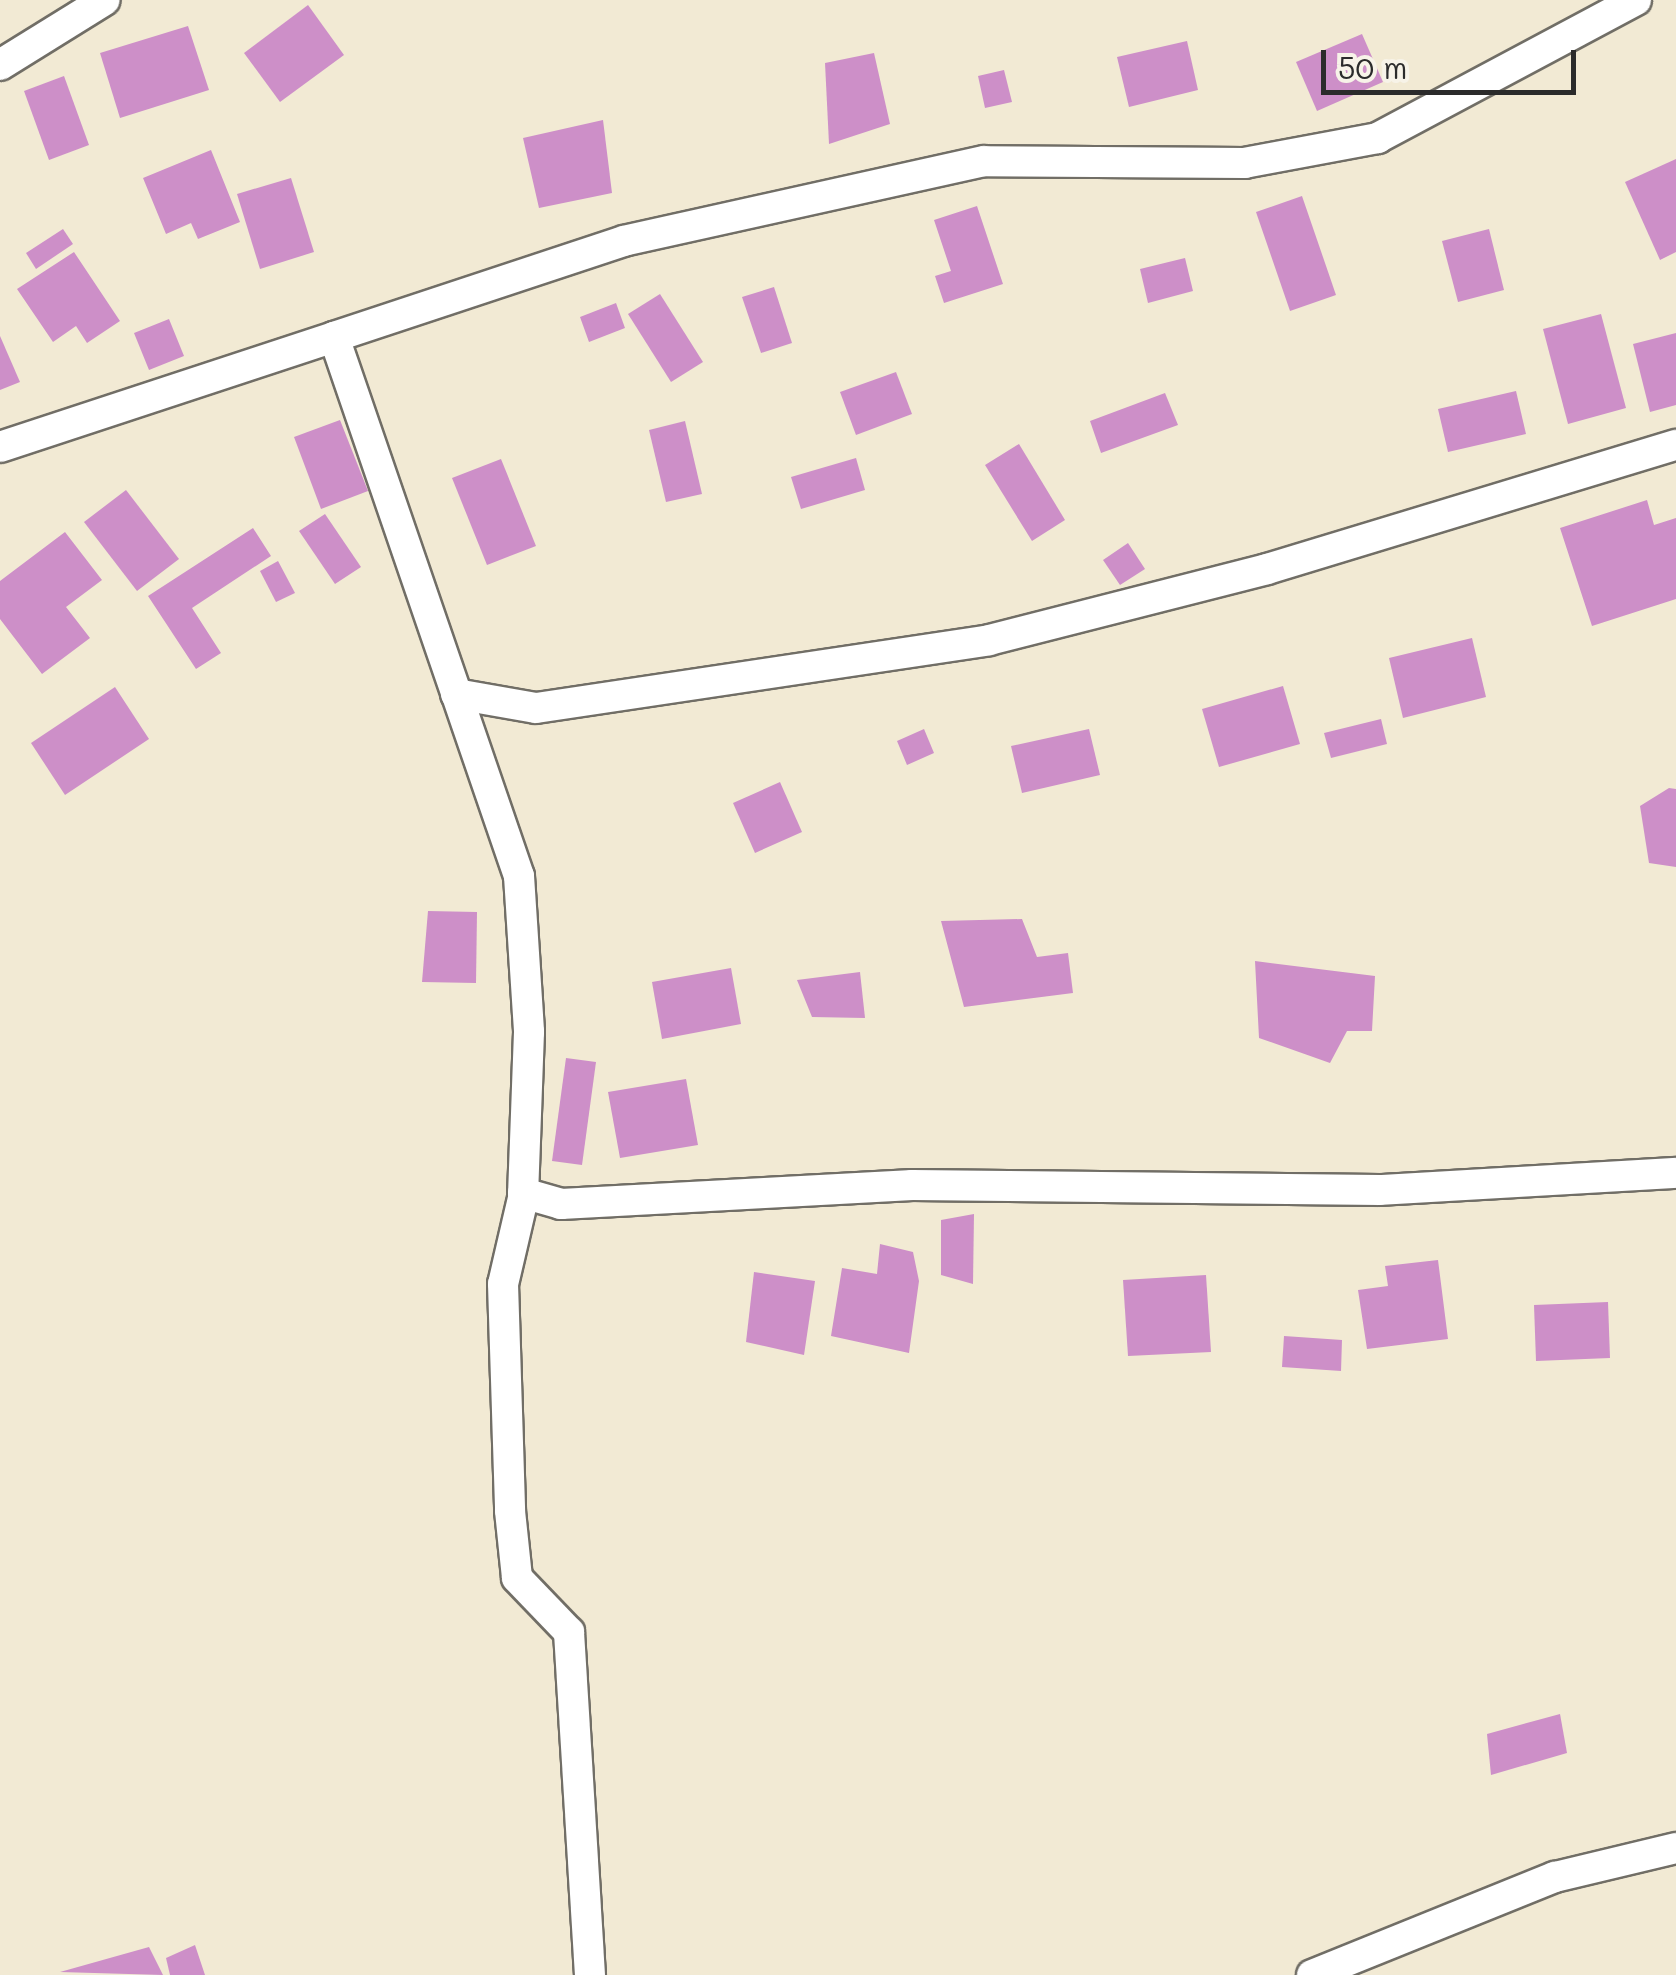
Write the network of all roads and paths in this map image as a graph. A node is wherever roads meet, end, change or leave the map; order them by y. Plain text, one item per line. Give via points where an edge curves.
1 (105, 0) edge
2 (1636, 0) edge
3 (0, 65) edge
4 (334, 337) junction
5 (1676, 445) edge
6 (0, 447) edge
7 (456, 694) junction
8 (1676, 1173) edge
9 (524, 1194) junction
10 (1674, 1859) edge
11 (590, 1975) edge
12 (1312, 1975) edge

1 - 3 street
2 - 4 street via 1378,138 1245,163 984,161 624,241
4 - 6 street
4 - 7 street
5 - 7 street via 1267,569 989,640 536,708
7 - 9 street via 519,876 529,1032
8 - 9 street via 1380,1190 912,1185 561,1204
9 - 11 street via 503,1284 510,1511 517,1578 569,1632
10 - 12 street via 1555,1877

